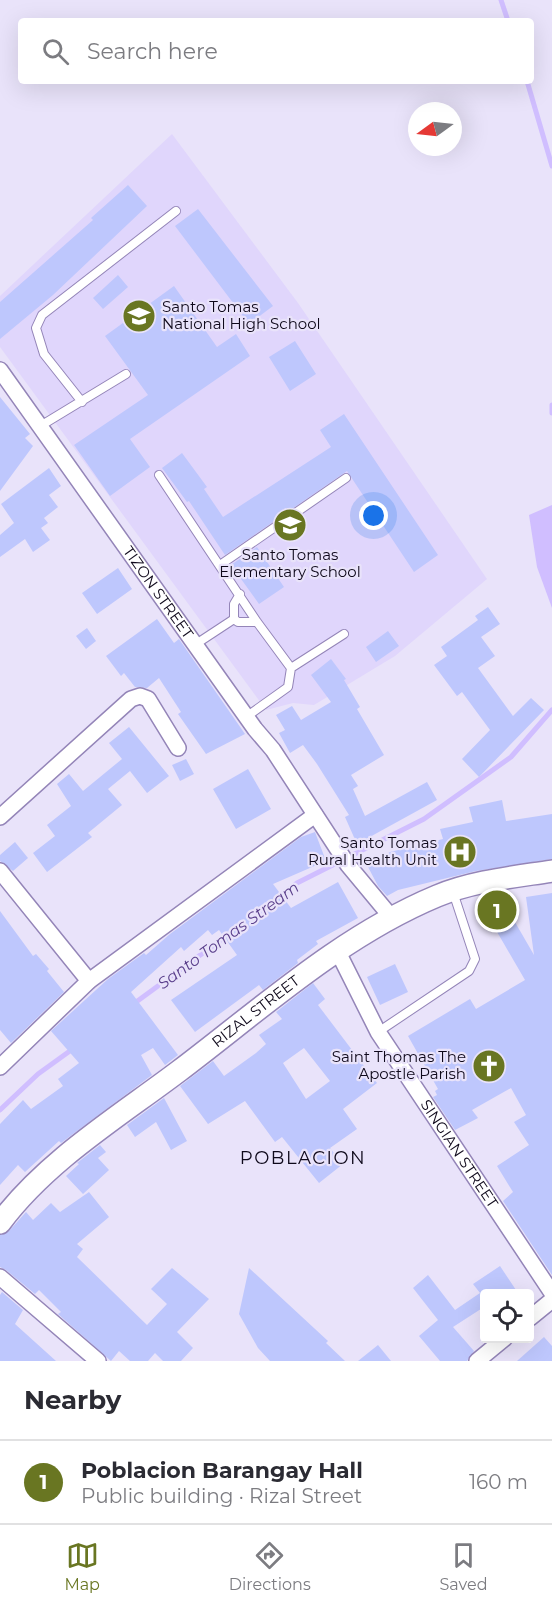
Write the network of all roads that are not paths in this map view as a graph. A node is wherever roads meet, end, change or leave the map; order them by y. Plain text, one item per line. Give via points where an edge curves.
1 (176, 211) dead end
2 (0, 370) edge
3 (126, 374) dead end
4 (82, 402) junction
5 (42, 425) junction
6 (159, 475) dead end
7 (346, 478) dead end
8 (220, 565) junction
9 (240, 594) junction
10 (234, 619) junction
11 (257, 622) junction
12 (344, 634) dead end
13 (196, 644) junction
14 (291, 668) junction
15 (246, 717) junction
16 (178, 748) dead end
17 (315, 814) junction
18 (0, 817) edge
19 (0, 871) edge
20 (552, 871) edge
21 (453, 891) junction
22 (392, 918) junction
23 (337, 950) junction
24 (89, 981) junction
25 (378, 1032) junction
26 (0, 1067) edge
27 (0, 1223) edge
28 (0, 1277) edge
29 (552, 1293) edge
30 (552, 1300) edge
31 (534, 1315) edge
32 (499, 1343) edge
33 (98, 1361) edge
34 (477, 1361) edge

1 - 4 lane via 42,315 36,328 44,354
2 - 5 street, TIZON STREET
3 - 4 lane
4 - 5 lane
5 - 13 street, TIZON STREET
6 - 8 lane
7 - 8 lane
8 - 9 lane
9 - 10 lane via 234,604
9 - 11 lane
10 - 11 lane
10 - 13 lane
11 - 14 lane
12 - 14 lane
13 - 15 street, TIZON STREET
14 - 15 lane via 288,687
15 - 17 street, TIZON STREET
16 - 18 street via 148,699 131,699
17 - 22 street, TIZON STREET via 348,865
17 - 24 street
19 - 24 street
20 - 21 street, RIZAL STREET via 475,883
21 - 22 street, RIZAL STREET
21 - 25 lane via 475,959 469,971
22 - 23 street, RIZAL STREET
23 - 25 street, SINGIAN STREET
23 - 27 street, RIZAL STREET via 79,1147 15,1203
24 - 26 street
25 - 29 street, SINGIAN STREET
28 - 33 street
30 - 31 street
32 - 34 street

